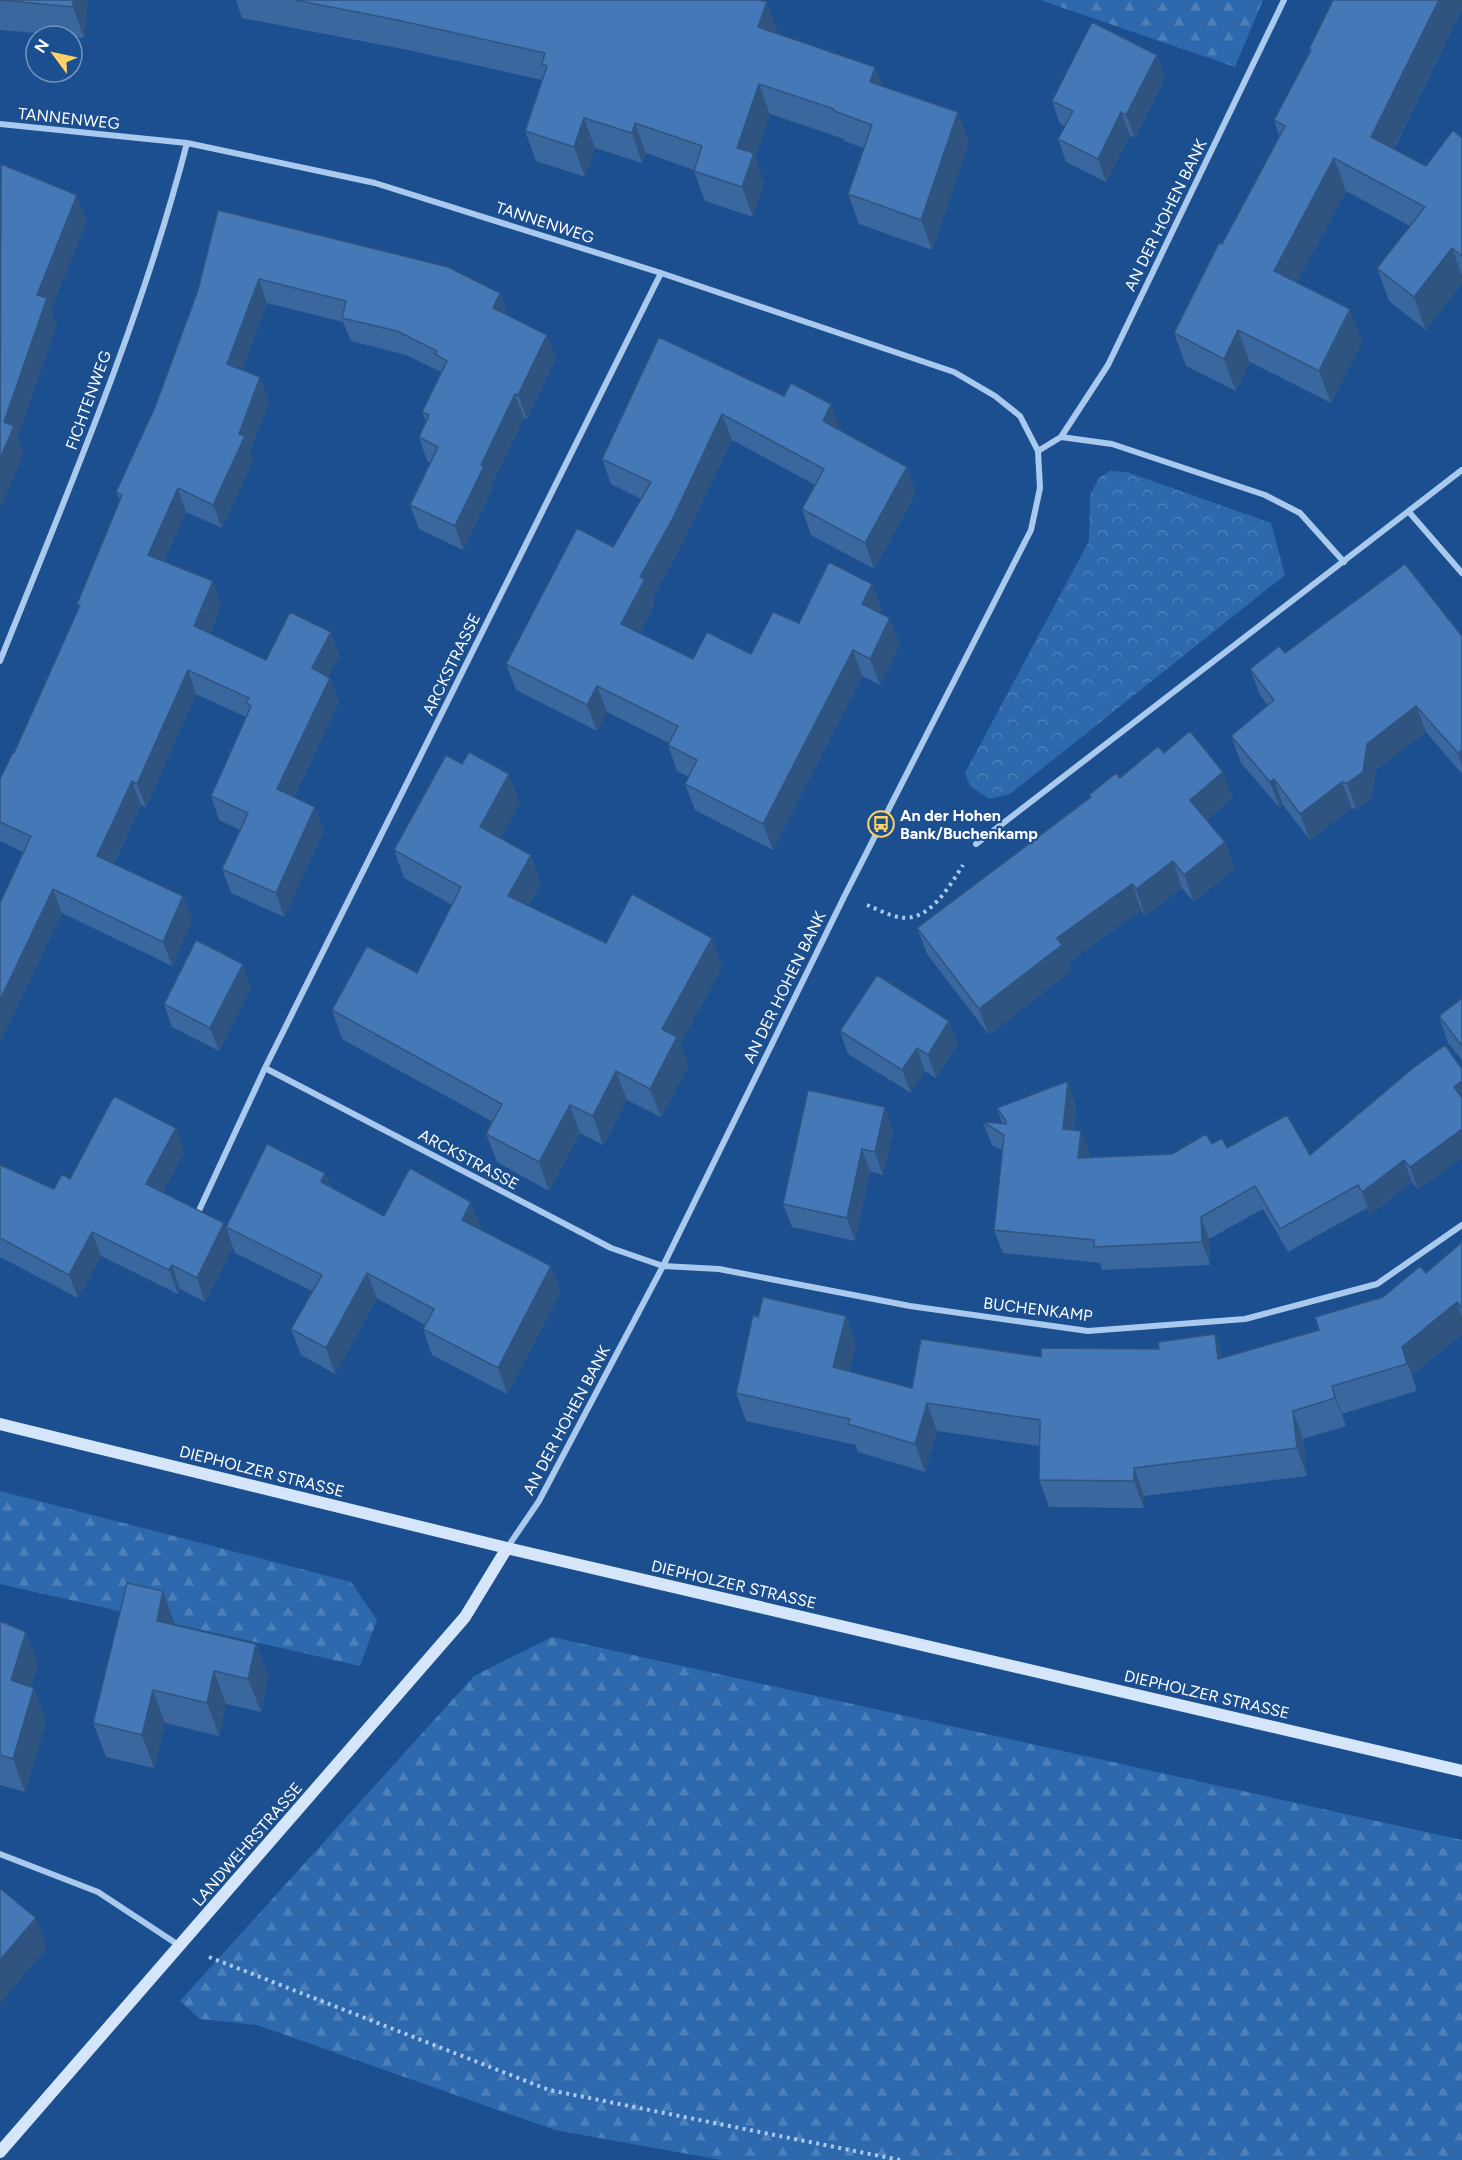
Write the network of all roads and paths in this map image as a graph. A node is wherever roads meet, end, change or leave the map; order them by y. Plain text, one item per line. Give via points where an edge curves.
1 (1284, 0) edge
2 (0, 124) edge
3 (187, 143) junction
4 (661, 273) junction
5 (1061, 437) junction
6 (1038, 451) junction
7 (1462, 470) edge
8 (1409, 512) junction
9 (1344, 562) junction
10 (1462, 573) edge
11 (0, 661) edge
12 (976, 844) joint
13 (845, 895) junction
14 (266, 1068) junction
15 (194, 1221) edge
16 (1462, 1225) edge
17 (663, 1266) junction
18 (0, 1424) edge
19 (507, 1548) junction
20 (1462, 1771) edge
21 (0, 1854) edge
22 (181, 1946) junction
23 (0, 2152) edge
24 (900, 2160) edge

1 - 5 street, AN DER HOHEN BANK via 1108,365
2 - 3 street, TANNENWEG
3 - 4 street, TANNENWEG via 375,183
3 - 11 street, FICHTENWEG via 170,211 97,419
4 - 6 street, TANNENWEG via 954,372 1020,416
4 - 14 street, ARCKSTRASSE
5 - 6 street, AN DER HOHEN BANK
5 - 9 street via 1112,444 1265,495 1300,513
6 - 13 street, AN DER HOHEN BANK via 1040,488 1031,530
7 - 8 street
8 - 9 street
8 - 10 street
9 - 12 street
12 - 13 path via 948,889 922,915 900,918
13 - 17 street, AN DER HOHEN BANK
14 - 15 street, ARCKSTRASSE
14 - 17 street, ARCKSTRASSE via 610,1248
16 - 17 street, BUCHENKAMP via 1377,1284 1245,1319 1088,1331 909,1305 719,1269
17 - 19 street, AN DER HOHEN BANK via 539,1501
18 - 19 main road, DIEPHOLZER STRASSE
19 - 20 main road, DIEPHOLZER STRASSE
19 - 22 main road, LANDWEHRSTRASSE via 465,1617
21 - 22 street via 98,1892
22 - 23 main road, LANDWEHRSTRASSE
22 - 24 path via 549,2090

